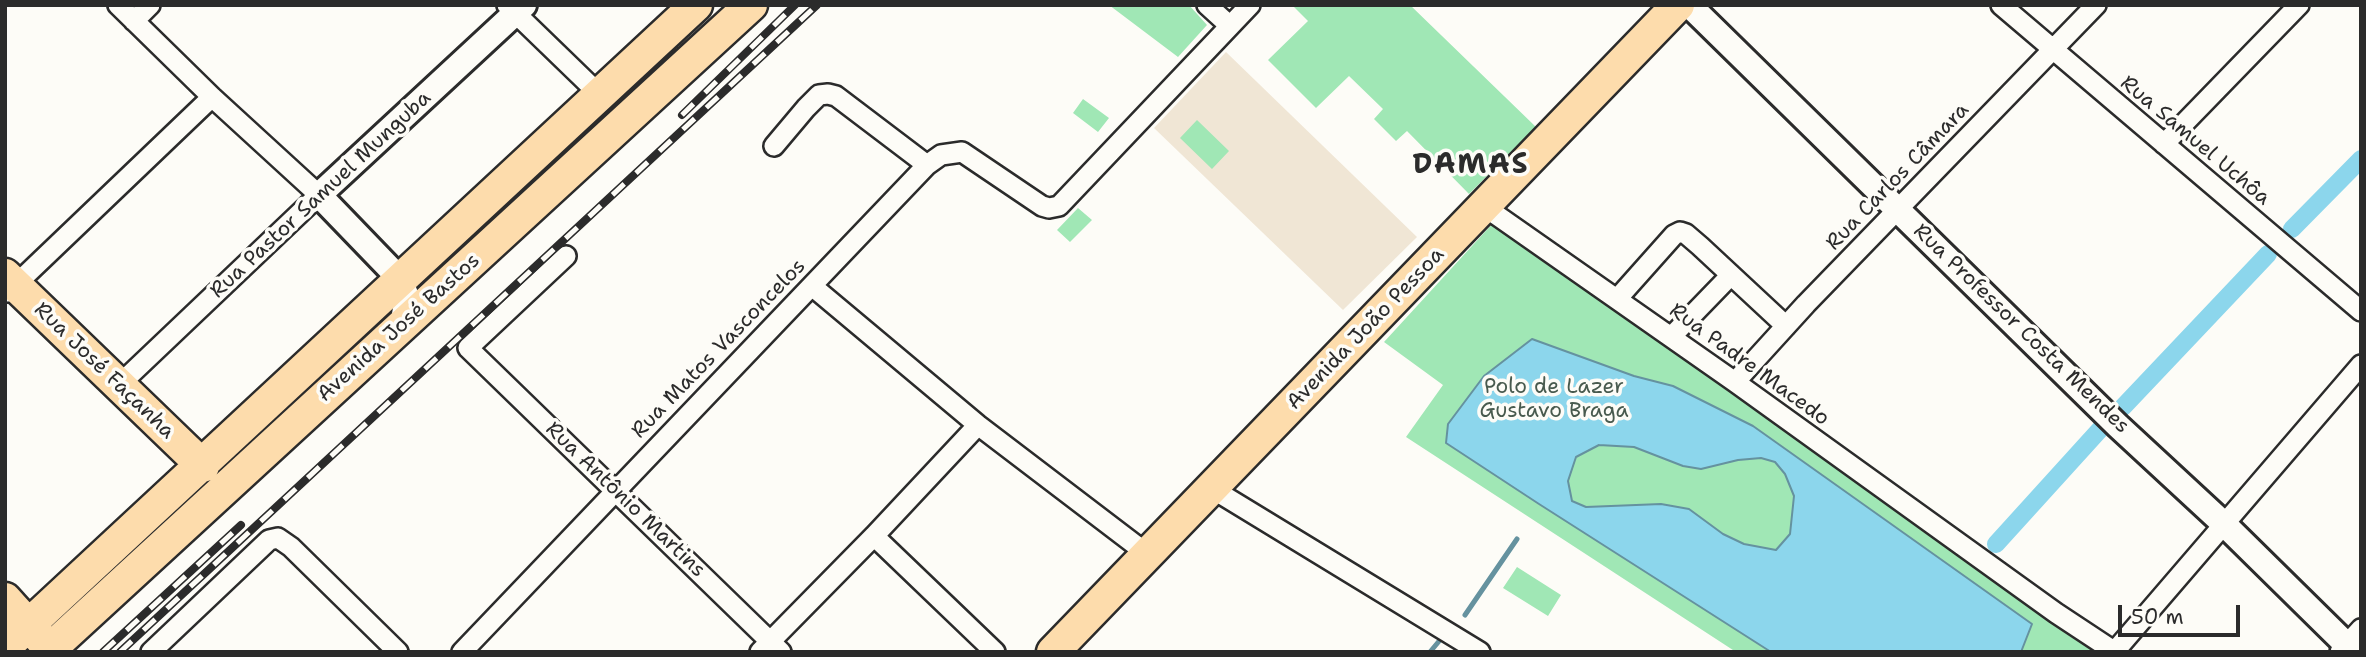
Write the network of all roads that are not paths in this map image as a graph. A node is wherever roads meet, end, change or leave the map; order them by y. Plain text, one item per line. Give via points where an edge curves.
1 (118, 5) edge
2 (150, 5) edge
3 (696, 5) edge
4 (751, 5) edge
5 (1208, 5) edge
6 (1250, 5) edge
7 (1678, 5) edge
8 (1689, 5) edge
9 (2001, 5) edge
10 (2096, 5) edge
11 (2299, 5) edge
12 (516, 8) edge
13 (134, 21) junction
14 (1230, 26) junction
15 (2054, 50) junction
16 (599, 94) junction
17 (212, 97) junction
18 (2164, 144) junction
19 (774, 146) dead end
20 (927, 165) junction
21 (319, 195) junction
22 (1485, 207) junction
23 (1898, 208) junction
24 (566, 257) dead end
25 (1731, 275) junction
26 (400, 279) junction
27 (9, 285) edge
28 (812, 285) junction
29 (1617, 299) junction
30 (2361, 311) edge
31 (402, 326) junction
32 (1786, 326) junction
33 (1671, 337) junction
34 (2361, 365) edge
35 (1735, 382) junction
36 (118, 386) junction
37 (978, 425) junction
38 (202, 466) junction
39 (1211, 488) junction
40 (615, 489) junction
41 (2225, 525) junction
42 (874, 536) junction
43 (1146, 553) junction
44 (5, 600) edge
45 (29, 625) junction
46 (2351, 644) edge
47 (5, 647) edge
48 (770, 648) edge
49 (49, 650) edge
50 (151, 652) edge
51 (398, 652) edge
52 (462, 652) edge
53 (995, 652) edge
54 (1053, 652) edge
55 (1480, 652) edge
56 (2115, 652) edge

1 - 13 street
2 - 13 street
3 - 16 main road, Avenida José Bastos
4 - 31 main road, Avenida José Bastos
5 - 14 street
6 - 14 street
7 - 22 main road, Avenida João Pessoa
8 - 23 street, Rua Professor Costa Mendes
9 - 15 street, Rua Samuel Uchôa
10 - 15 street, Rua Carlos Câmara
11 - 18 street
12 - 16 street
12 - 21 street, Rua Pastor Samuel Munguba
13 - 17 street
14 - 20 street, Rua Matos Vasconcelos via 1059,206 1042,206 962,152 941,155
15 - 18 street, Rua Samuel Uchôa
15 - 23 street, Rua Carlos Câmara
16 - 26 main road, Avenida José Bastos
17 - 21 street
17 - 27 street
18 - 30 street, Rua Samuel Uchôa
19 - 20 street via 819,95 828,94
20 - 28 street, Rua Matos Vasconcelos
21 - 26 street
21 - 36 street, Rua Pastor Samuel Munguba
22 - 29 street, Rua Padre Macedo
22 - 39 main road, Avenida João Pessoa
23 - 32 street, Rua Carlos Câmara
23 - 41 street, Rua Professor Costa Mendes
24 - 40 street, Rua Antônio Martins via 468,348
25 - 29 street via 1680,232
25 - 32 street
25 - 33 street
26 - 31 street via 407,297
26 - 38 main road, Avenida José Bastos
27 - 36 main road, Rua José Façanha
28 - 37 street
28 - 40 street, Rua Matos Vasconcelos
29 - 33 street, Rua Padre Macedo
31 - 49 main road, Avenida José Bastos
32 - 35 street, Rua Carlos Câmara
33 - 35 street, Rua Padre Macedo
34 - 41 street
35 - 56 street, Rua Padre Macedo
36 - 38 main road, Rua José Façanha
37 - 42 street
37 - 43 street
38 - 45 main road, Avenida José Bastos
39 - 43 main road, Avenida João Pessoa
39 - 55 street
40 - 48 street, Rua Antônio Martins
40 - 52 street, Rua Matos Vasconcelos
41 - 46 street, Rua Professor Costa Mendes
41 - 56 street
42 - 48 street
42 - 53 street
43 - 54 main road, Avenida João Pessoa
44 - 45 main road
45 - 47 main road, Avenida José Bastos
45 - 49 main road
50 - 51 street via 269,540 282,540

